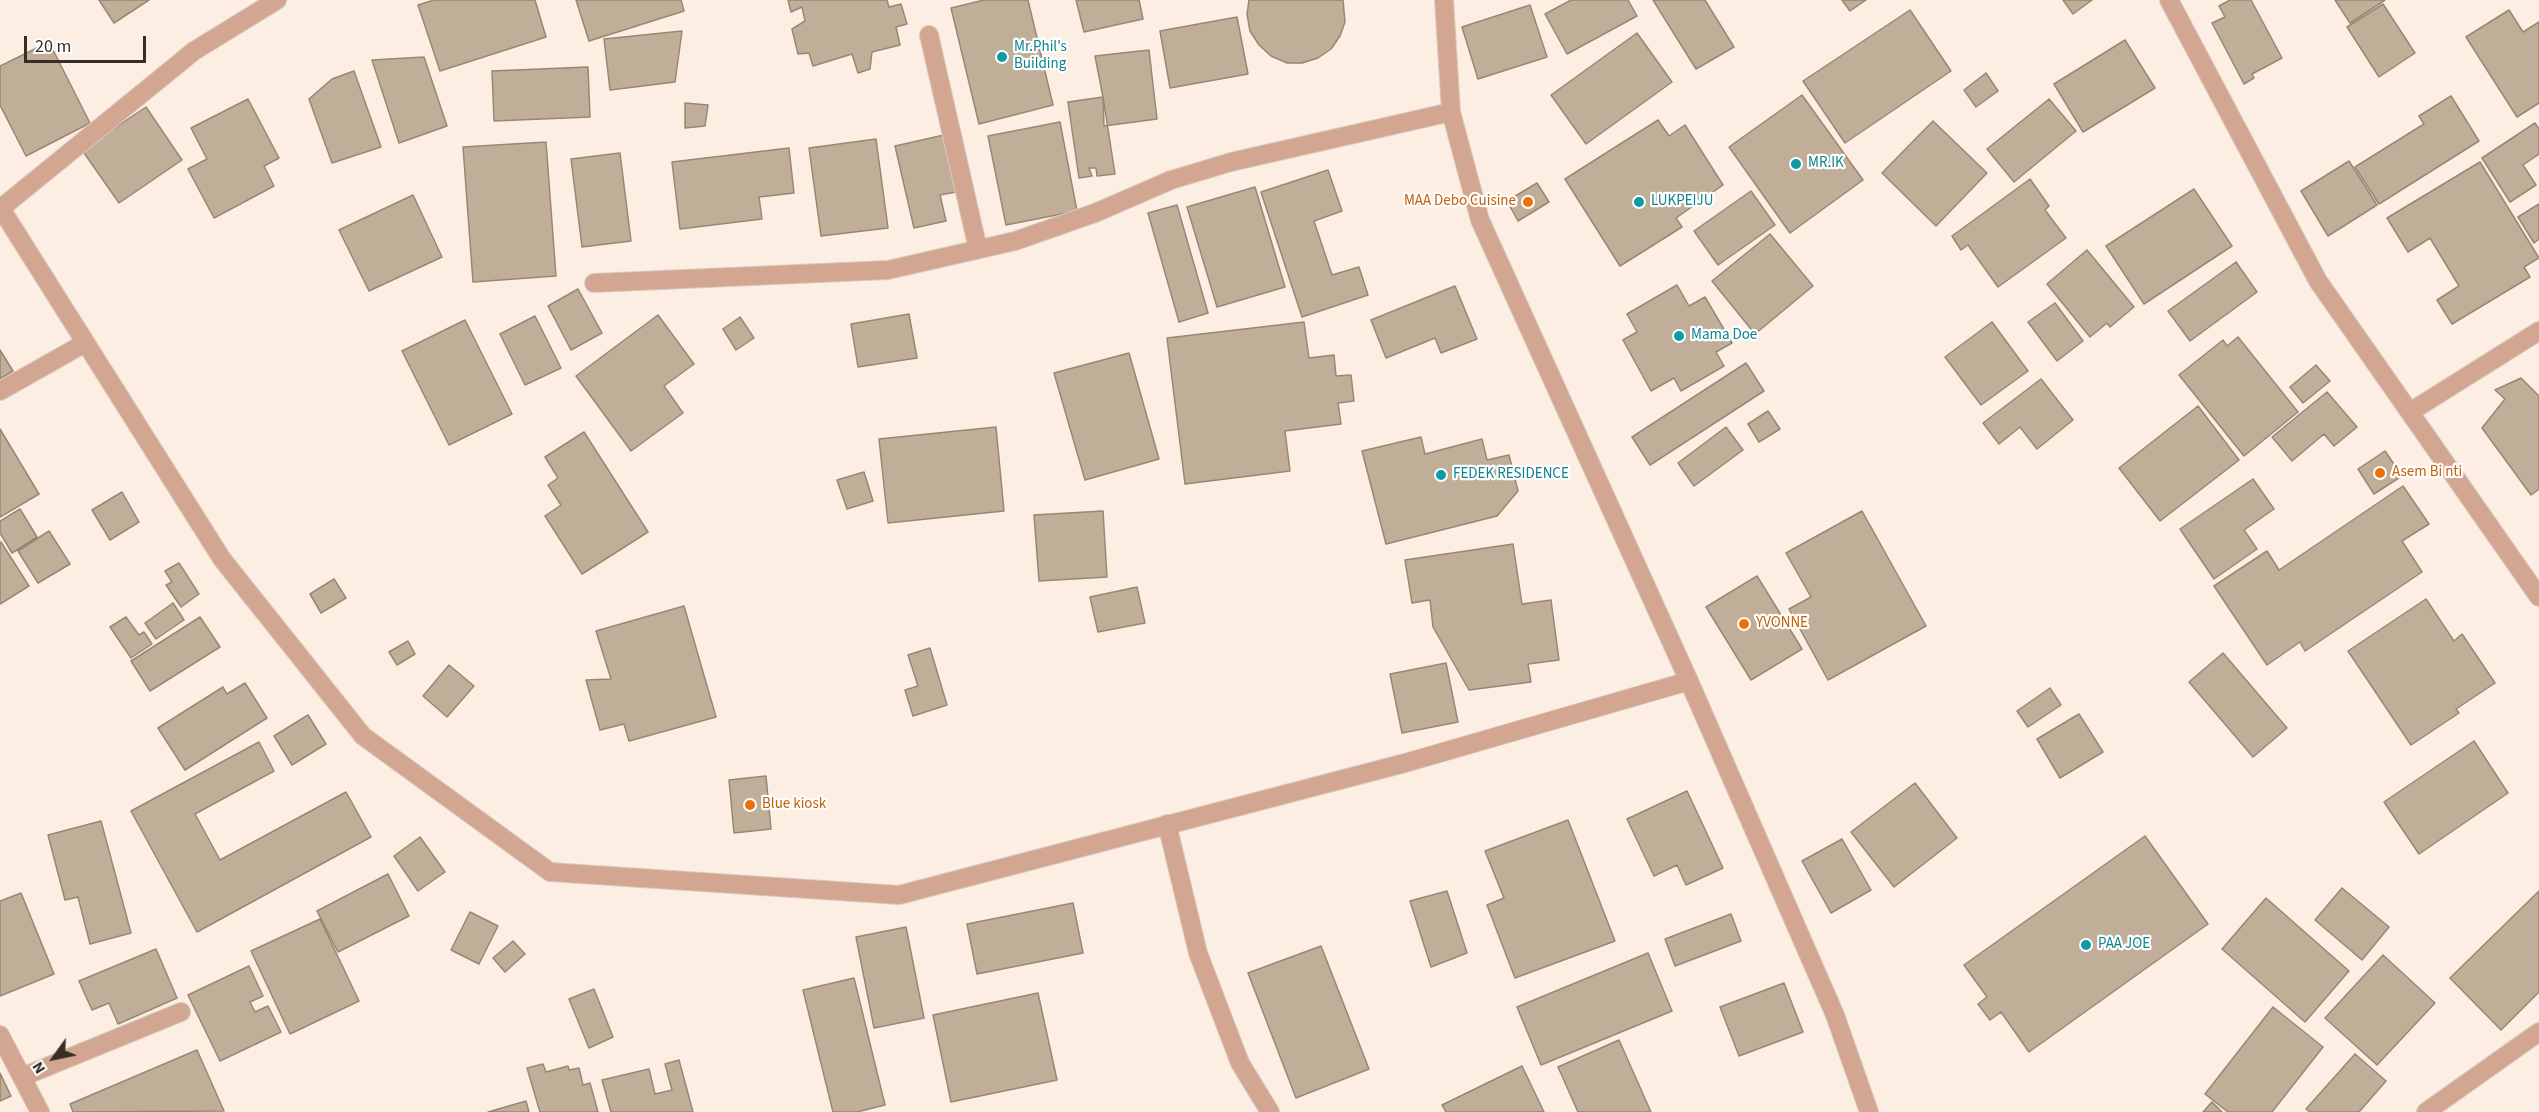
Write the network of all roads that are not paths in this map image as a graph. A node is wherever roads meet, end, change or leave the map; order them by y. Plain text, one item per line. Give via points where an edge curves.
1 (277, 0) edge
2 (1444, 0) edge
3 (2169, 0) edge
4 (929, 35) dead end
5 (1451, 112) junction
6 (0, 208) edge
7 (978, 249) junction
8 (594, 283) dead end
9 (2539, 331) edge
10 (85, 342) junction
11 (0, 391) edge
12 (2410, 412) junction
13 (2539, 597) edge
14 (1689, 681) junction
15 (1167, 824) junction
16 (181, 1012) dead end
17 (2539, 1032) edge
18 (0, 1035) edge
19 (22, 1077) junction
20 (40, 1112) edge
21 (1270, 1112) edge
22 (1869, 1112) edge
23 (2426, 1112) edge

1 - 6 street via 194,51
2 - 5 street
3 - 12 street via 2318,281
4 - 7 street
5 - 7 street via 1231,162 1171,180 1095,213 1015,241
5 - 14 street via 1480,220
6 - 10 street
7 - 8 street via 888,270
9 - 12 street
10 - 11 street
10 - 15 street via 222,559 363,736 550,872 899,895
12 - 13 street
14 - 15 street via 1405,763
14 - 22 street via 1835,1015
15 - 21 street via 1198,953 1240,1063
16 - 19 street
17 - 23 street
18 - 19 street
19 - 20 street

